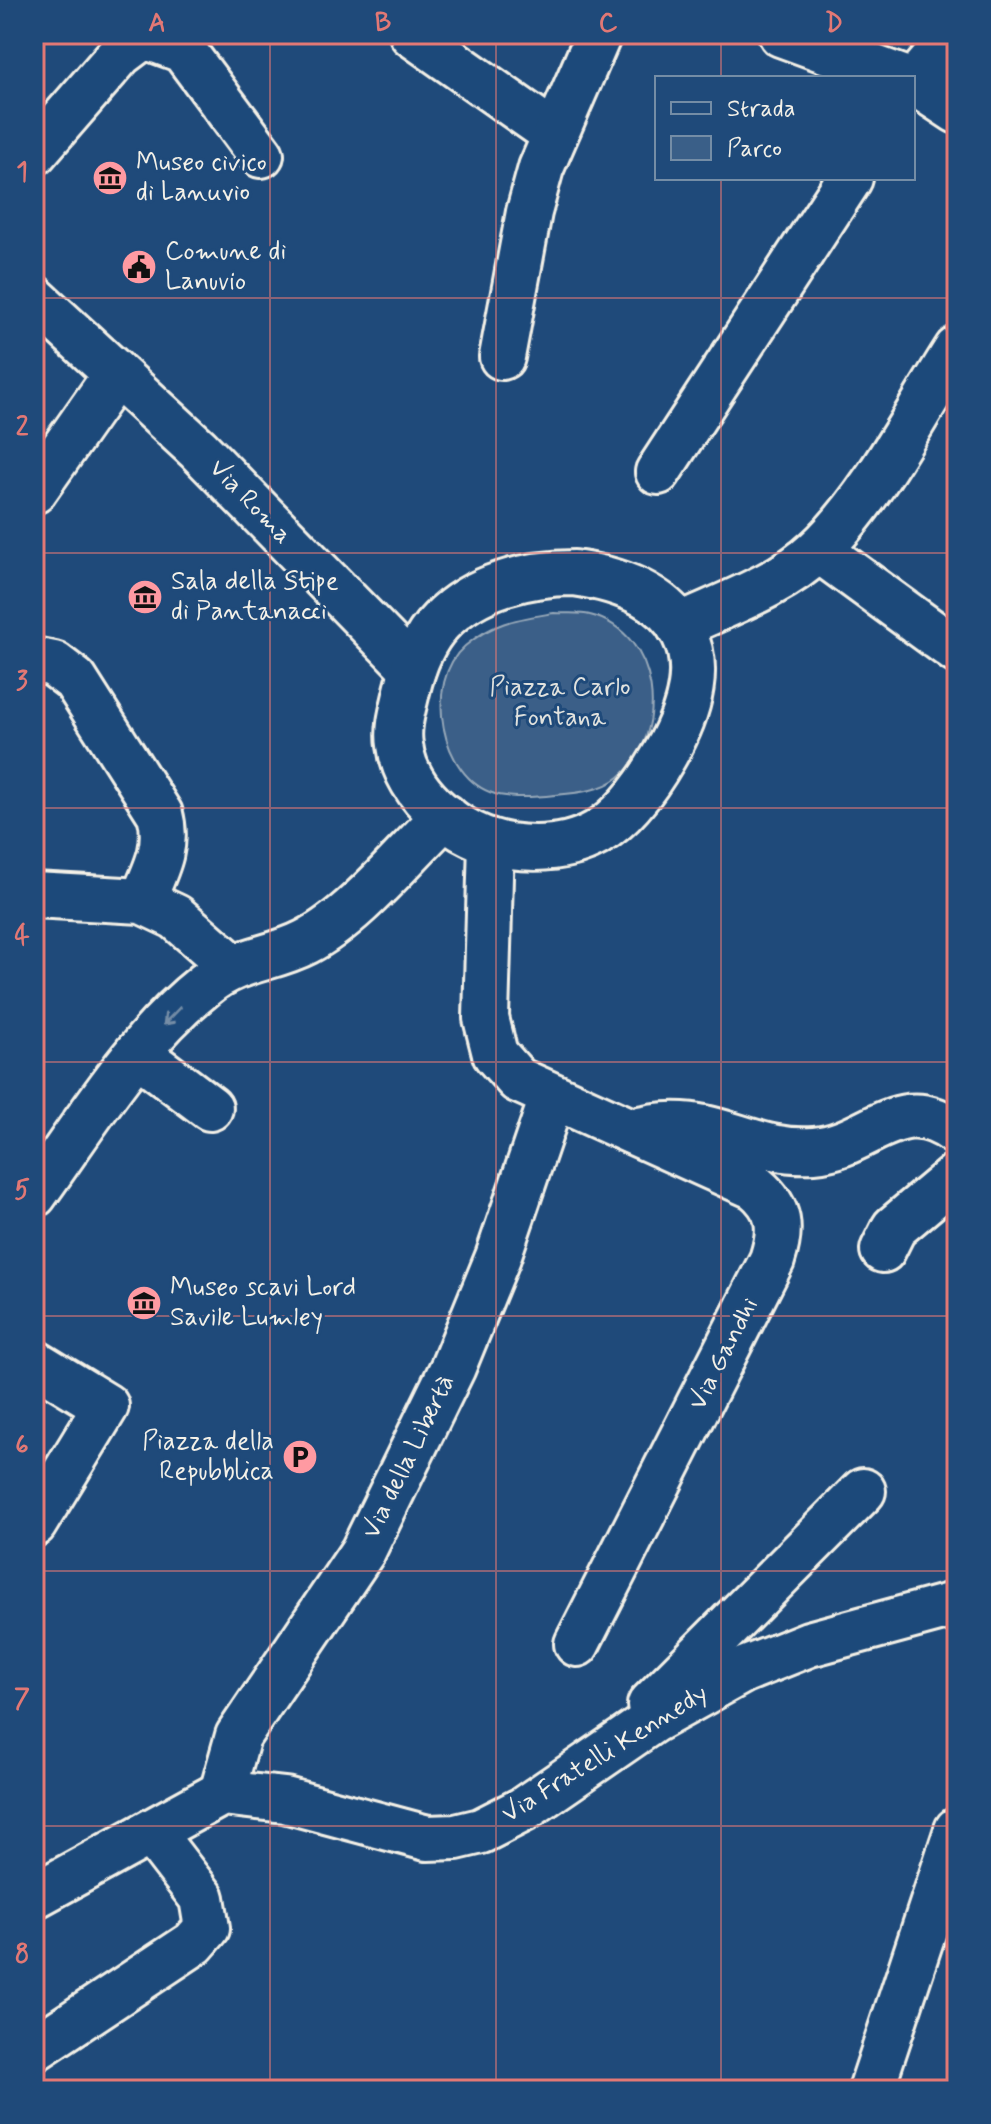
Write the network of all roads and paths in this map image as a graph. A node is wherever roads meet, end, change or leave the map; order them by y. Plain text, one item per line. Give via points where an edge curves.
1 (412, 34) edge
2 (599, 34) edge
3 (781, 34) edge
4 (956, 34) edge
5 (895, 76) edge
6 (915, 78) edge
7 (915, 85) edge
8 (957, 111) edge
9 (553, 133) junction
10 (34, 153) edge
11 (261, 155) dead end
12 (849, 180) edge
13 (34, 298) edge
14 (957, 349) edge
15 (502, 357) dead end
16 (116, 374) junction
17 (658, 472) dead end
18 (34, 491) edge
19 (819, 550) junction
20 (679, 626) junction
21 (957, 651) edge
22 (34, 660) edge
23 (413, 669) junction
24 (445, 816) junction
25 (491, 842) junction
26 (34, 895) edge
27 (142, 901) junction
28 (232, 966) junction
29 (137, 1053) junction
30 (552, 1098) junction
31 (210, 1108) dead end
32 (630, 1132) junction
33 (957, 1133) edge
34 (957, 1175) edge
35 (34, 1195) edge
36 (883, 1250) dead end
37 (34, 1362) edge
38 (863, 1491) dead end
39 (34, 1524) edge
40 (957, 1604) edge
41 (577, 1644) dead end
42 (587, 1768) junction
43 (222, 1793) junction
44 (957, 1830) edge
45 (152, 1833) junction
46 (34, 1896) edge
47 (34, 2049) edge
48 (871, 2090) edge

1 - 9 street
2 - 9 street
3 - 5 street
4 - 6 street
7 - 8 street
9 - 15 street via 529,212
10 - 11 street via 120,54 140,39 153,39 183,50
12 - 17 street
13 - 16 street, Via Roma
14 - 19 street via 877,476
16 - 18 street
16 - 23 street, Via Roma via 198,449
19 - 20 street via 767,586
19 - 21 street
20 - 23 street via 654,599 614,580 536,574 494,587 454,610 429,635
20 - 25 street via 693,663 693,691 679,731 640,792 598,833 570,845 538,848
22 - 27 street via 54,664 75,680 160,814 163,849
23 - 24 street via 400,748 408,777
24 - 25 street
24 - 28 street via 321,932 292,948
25 - 30 street, Via Gandhi via 487,1029 502,1064 518,1080
26 - 27 street
27 - 28 street via 176,917
28 -> 29 street via 179,1008
29 - 31 street
29 - 35 street
30 - 32 street, Via Gandhi
30 - 43 street, Via della Libertà via 498,1257 453,1367 363,1551 238,1736
32 - 33 street via 664,1123 697,1124 770,1147 799,1150 833,1146 912,1115 936,1119
32 - 41 street, Via Gandhi via 755,1187 778,1213 780,1230 772,1260
34 - 36 street via 894,1228
37 - 39 street via 106,1406
38 - 42 street
40 - 42 street, Via Fratelli Kennedy via 809,1644 744,1670 652,1721
42 - 43 street, Via Fratelli Kennedy via 507,1819 456,1837 427,1838 285,1800
43 - 45 street
44 - 48 street
45 - 46 street
45 - 47 street via 202,1898 207,1928 194,1943

